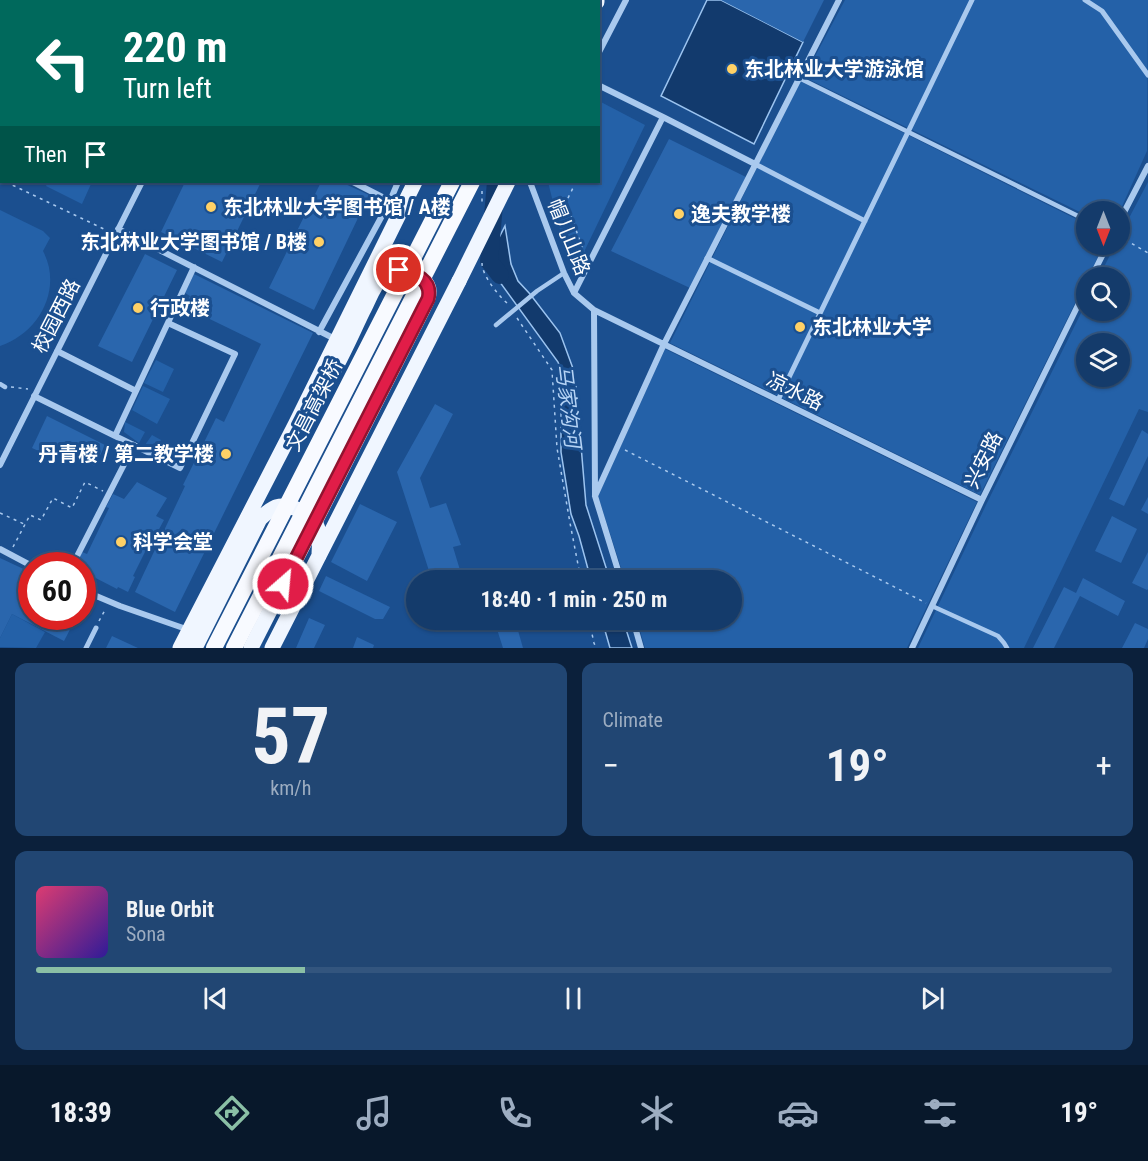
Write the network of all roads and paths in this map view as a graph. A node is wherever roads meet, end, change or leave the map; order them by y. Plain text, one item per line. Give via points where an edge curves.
1 (626, 0) edge
2 (839, 0) edge
3 (972, 0) edge
4 (1085, 0) edge
5 (600, 50) edge
6 (1148, 75) edge
7 (799, 78) junction
8 (600, 87) edge
9 (663, 117) junction
10 (909, 132) junction
11 (755, 164) junction
12 (1148, 166) edge
13 (8, 183) edge
14 (142, 183) edge
15 (355, 183) edge
16 (398, 183) edge
17 (415, 183) edge
18 (451, 183) edge
19 (508, 183) edge
20 (530, 183) edge
21 (576, 183) edge
22 (477, 187) edge
23 (390, 201) junction
24 (1130, 201) edge
25 (482, 203) dead end
26 (1076, 215) edge
27 (865, 221) junction
28 (117, 232) junction
29 (1130, 242) edge
30 (1148, 253) edge
31 (482, 258) dead end
32 (707, 258) junction
33 (588, 264) junction
34 (194, 267) junction
35 (564, 273) junction
36 (574, 293) junction
37 (511, 309) dead end
38 (1076, 309) edge
39 (594, 310) junction
40 (820, 313) junction
41 (515, 314) dead end
42 (168, 322) junction
43 (496, 324) dead end
44 (319, 332) junction
45 (337, 340) junction
46 (664, 344) junction
47 (57, 351) junction
48 (2, 386) edge
49 (136, 391) junction
50 (36, 393) junction
51 (778, 400) junction
52 (295, 425) junction
53 (115, 436) junction
54 (134, 446) junction
55 (617, 446) junction
56 (0, 465) edge
57 (109, 494) junction
58 (595, 496) junction
59 (982, 500) junction
60 (0, 513) edge
61 (25, 525) junction
62 (0, 549) edge
63 (79, 552) edge
64 (10, 554) junction
65 (18, 558) edge
66 (319, 558) junction
67 (579, 570) edge
68 (618, 570) edge
69 (96, 596) edge
70 (109, 601) junction
71 (932, 606) junction
72 (96, 628) edge
73 (95, 630) edge
74 (189, 630) junction
75 (591, 630) edge
76 (636, 630) edge
77 (86, 648) edge
78 (180, 648) edge
79 (195, 648) edge
80 (214, 648) edge
81 (234, 648) edge
82 (251, 648) edge
83 (272, 648) edge
84 (596, 648) edge
85 (641, 648) edge
86 (912, 648) edge
87 (1007, 648) edge

1 - 5 street
2 - 7 street
3 - 10 street
4 - 6 street via 1102,11
7 - 10 lane
7 - 11 street
8 - 9 street
9 - 11 street
9 - 33 street
10 - 26 lane
10 - 27 street
11 - 27 street
11 - 32 street
12 - 24 street
13 - 28 path
14 - 28 street, 校园西路
15 - 23 street
16 - 23 street
17 - 45 main road
18 - 80 highway, 文昌高架桥, bridge
19 - 66 main road, bridge
20 - 35 street, 帽儿山路
21 - 33 path via 566,202
22 - 25 path
22 - 81 highway, 文昌高架桥, bridge
23 - 44 street
27 - 40 street
28 - 34 street
28 - 47 street, 校园西路
29 - 30 path
31 - 37 path via 482,269
32 - 40 street
32 - 46 street
33 - 36 street
34 - 42 street
34 - 44 street
35 - 36 street, 帽儿山路
35 - 43 lane
36 - 39 street, 帽儿山路
38 - 59 street, 兴安路
39 - 46 street, 凉水路
39 - 58 street
40 - 51 street
41 - 67 path via 552,369 557,448
42 - 49 street
42 - 54 street via 235,354 180,468
44 - 45 street
45 - 52 main road
46 - 51 street, 凉水路
46 - 55 street
47 - 49 street
47 - 50 street, 校园西路
48 - 50 path
49 - 53 street
50 - 53 street
50 - 56 street, 校园西路
51 - 59 street, 凉水路
52 - 74 main road
52 - 82 main road, bridge via 327,384 372,292 385,274 404,271 423,280 430,292 423,309
53 - 54 street
54 - 57 street
55 - 58 street
55 - 71 path
57 - 61 path via 85,482 72,508 52,498 41,520 30,515
57 - 63 street
58 - 68 street
59 - 71 street, 兴安路
60 - 61 path
61 - 64 path
62 - 64 street
64 - 65 street
66 - 79 main road via 319,531 306,513 280,506 267,512
66 - 83 main road
69 - 70 street
70 - 72 path
70 - 74 street
71 - 86 street, 兴安路
71 - 87 lane via 998,636
73 - 77 street
74 - 78 main road
75 - 84 path
76 - 85 street

